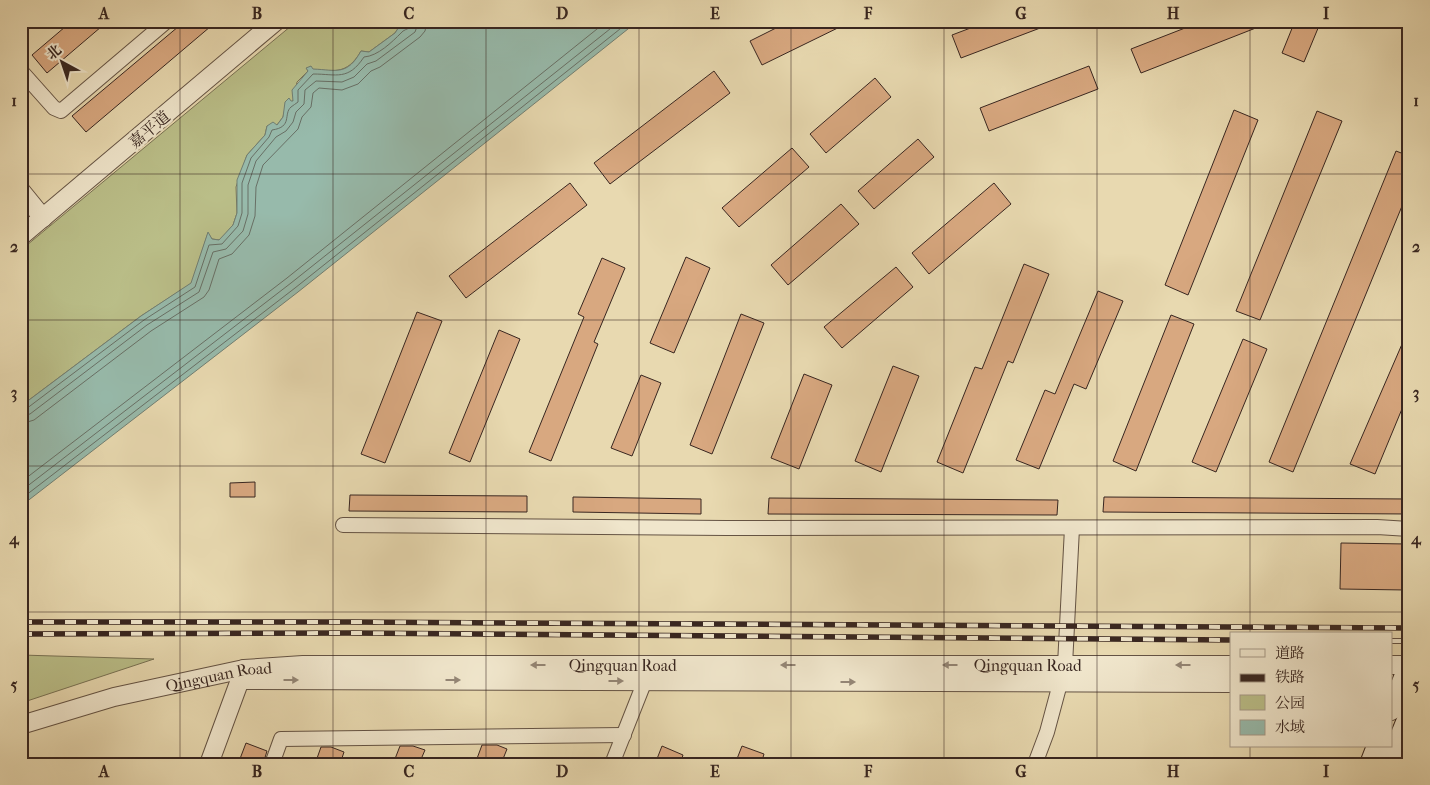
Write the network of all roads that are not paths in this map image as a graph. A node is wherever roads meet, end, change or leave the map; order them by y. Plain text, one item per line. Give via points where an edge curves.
1 (168, 21) edge
2 (260, 21) edge
3 (276, 21) edge
4 (21, 71) edge
5 (21, 191) edge
6 (40, 214) junction
7 (21, 222) edge
8 (21, 236) edge
9 (343, 525) dead end
10 (1072, 528) junction
11 (1409, 529) edge
12 (1064, 665) junction
13 (1230, 665) edge
14 (648, 673) junction
15 (242, 674) junction
16 (1402, 676) edge
17 (1061, 682) junction
18 (1230, 683) edge
19 (1392, 707) edge
20 (1409, 715) edge
21 (21, 725) edge
22 (21, 734) edge
23 (624, 735) junction
24 (1376, 748) edge
25 (209, 764) edge
26 (272, 764) edge
27 (612, 764) edge
28 (1035, 764) edge
29 (1370, 764) edge
30 (1389, 764) edge

1 - 4 street via 61,111 54,108
2 - 6 street, 嘉平道
3 - 6 street, 嘉平道
5 - 6 street
6 - 7 street, 嘉平道
6 - 8 street, 嘉平道
9 - 10 street
10 - 11 street
10 - 12 street
13 -> 12 street, Qingquan Road
12 -> 14 street, Qingquan Road
12 - 17 street
14 - 15 street, Qingquan Road
14 -> 17 street, Qingquan Road
14 - 23 street
15 - 21 street, Qingquan Road via 114,697
15 - 22 street, Qingquan Road via 77,716
15 - 25 street
16 - 19 main road
17 - 18 street, Qingquan Road
17 - 28 street
20 - 30 main road
23 - 26 street via 281,738
23 - 27 street
24 - 29 main road

